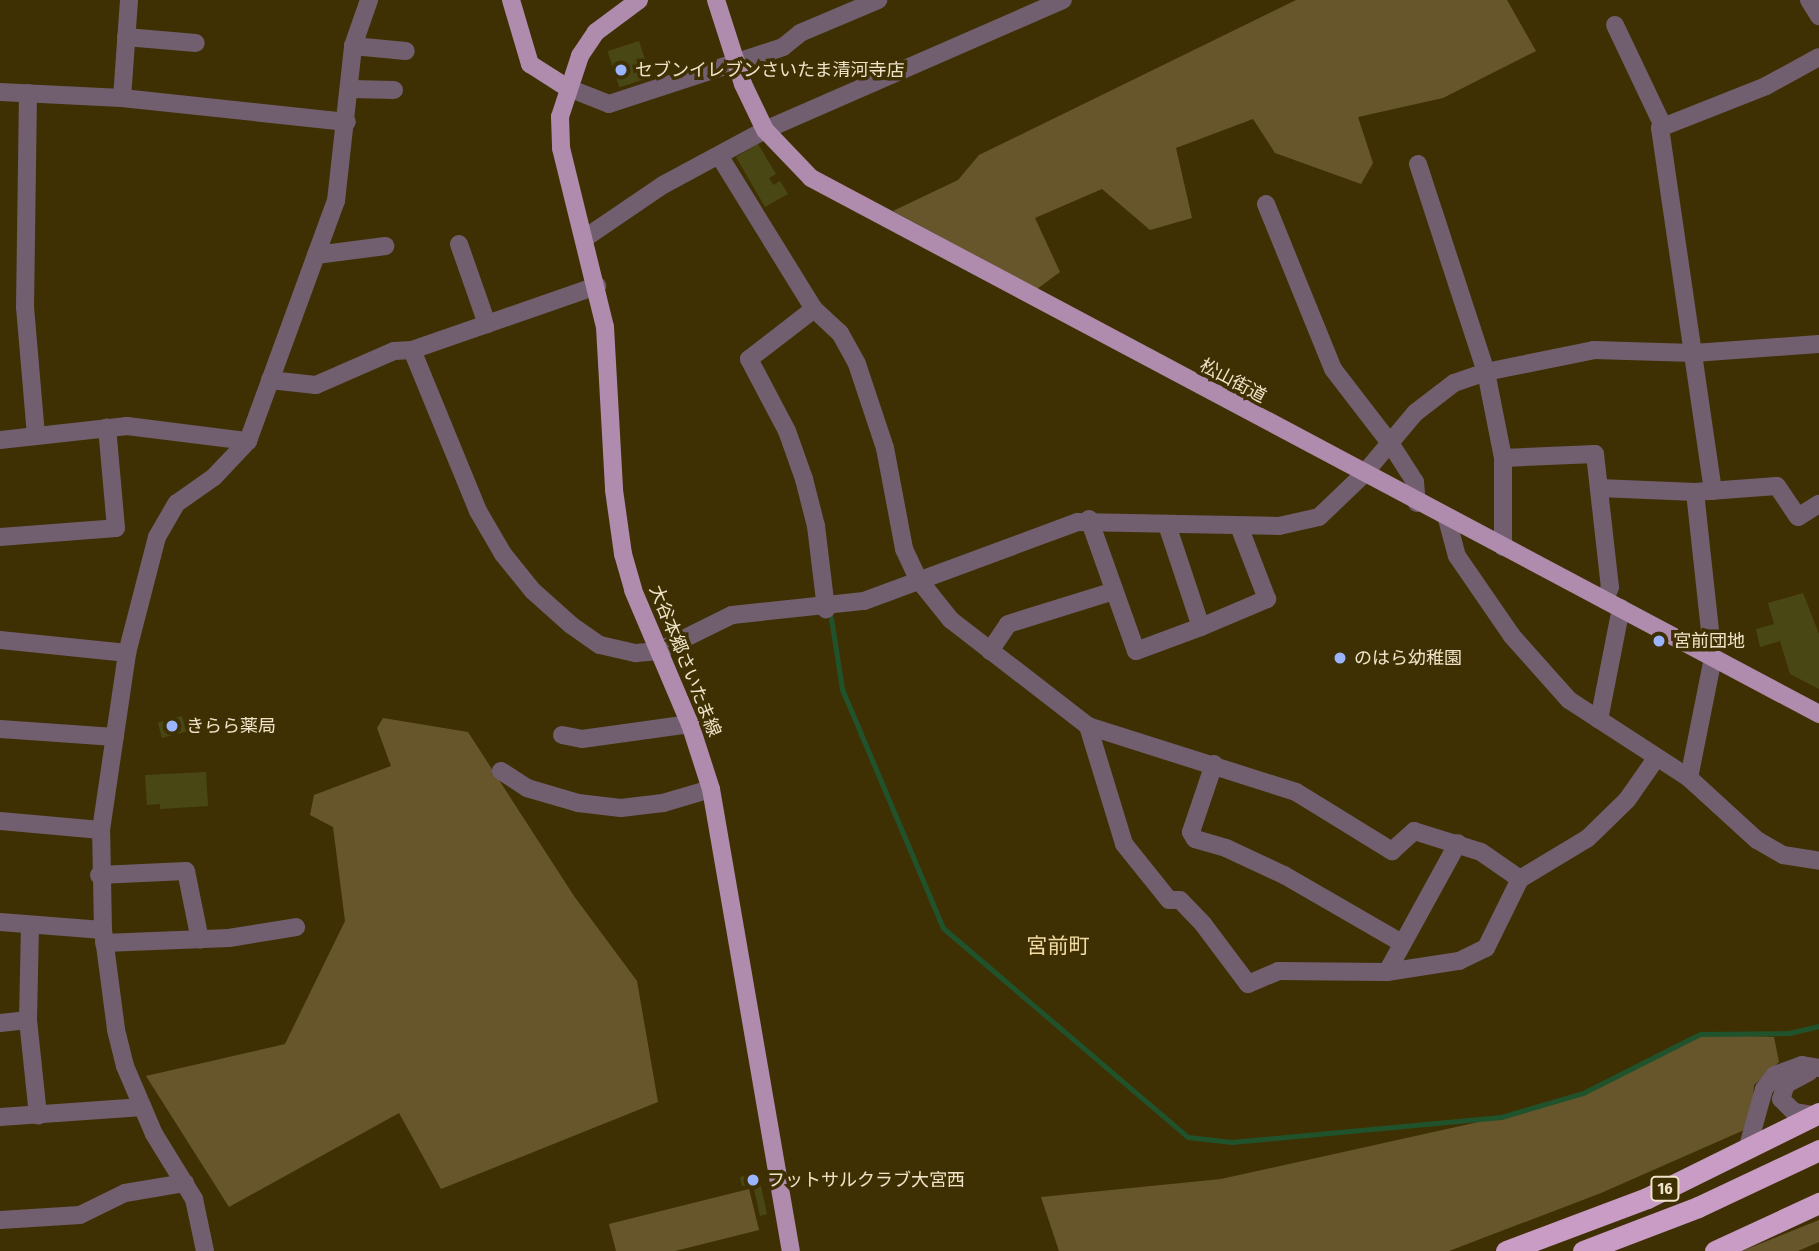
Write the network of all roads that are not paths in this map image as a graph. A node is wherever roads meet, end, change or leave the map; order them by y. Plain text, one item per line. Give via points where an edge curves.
1 (129, 0) edge
2 (369, 0) edge
3 (511, 0) edge
4 (639, 0) edge
5 (716, 0) edge
6 (878, 0) edge
7 (1063, 0) edge
8 (1809, 0) edge
9 (1819, 16) edge
10 (1615, 24) dead end
11 (126, 37) junction
12 (196, 43) dead end
13 (353, 46) junction
14 (406, 51) dead end
15 (1819, 57) edge
16 (735, 64) junction
17 (566, 87) junction
18 (351, 89) junction
19 (394, 90) dead end
20 (0, 92) edge
21 (28, 93) junction
22 (122, 98) junction
23 (347, 122) junction
24 (1663, 126) junction
25 (765, 130) junction
26 (720, 157) junction
27 (1418, 164) dead end
28 (1266, 204) dead end
29 (585, 239) junction
30 (459, 244) dead end
31 (385, 246) dead end
32 (316, 255) junction
33 (597, 286) junction
34 (814, 309) junction
35 (486, 324) junction
36 (1819, 344) edge
37 (412, 350) junction
38 (1694, 353) junction
39 (1486, 372) junction
40 (270, 380) junction
41 (107, 427) junction
42 (36, 436) junction
43 (0, 440) edge
44 (248, 441) junction
45 (1391, 443) junction
46 (1503, 458) junction
47 (1363, 475) junction
48 (1599, 488) junction
49 (1704, 492) junction
50 (1418, 503) junction
51 (1819, 504) edge
52 (1447, 519) junction
53 (1089, 520) junction
54 (1167, 525) junction
55 (1238, 526) junction
56 (0, 537) edge
57 (1503, 547) junction
58 (918, 579) junction
59 (1114, 591) junction
60 (1613, 604) junction
61 (826, 609) junction
62 (1201, 627) junction
63 (0, 640) edge
64 (990, 650) junction
65 (659, 651) junction
66 (127, 653) junction
67 (1713, 657) junction
68 (1819, 714) edge
69 (1599, 720) junction
70 (690, 724) junction
71 (1088, 726) junction
72 (0, 729) edge
73 (562, 735) dead end
74 (115, 737) junction
75 (1657, 757) junction
76 (1214, 764) junction
77 (501, 771) dead end
78 (1689, 778) junction
79 (710, 789) junction
80 (0, 821) edge
81 (101, 830) junction
82 (1458, 843) junction
83 (1819, 861) edge
84 (99, 875) junction
85 (1520, 879) junction
86 (0, 922) edge
87 (30, 925) junction
88 (296, 928) dead end
89 (103, 936) junction
90 (200, 940) junction
91 (1402, 943) junction
92 (1387, 972) junction
93 (28, 1020) junction
94 (0, 1023) edge
95 (1819, 1068) edge
96 (143, 1107) junction
97 (1816, 1114) edge
98 (38, 1115) junction
99 (0, 1117) edge
100 (1747, 1150) junction
101 (1819, 1150) edge
102 (185, 1183) junction
103 (1819, 1203) edge
104 (0, 1220) edge
105 (205, 1251) edge
106 (791, 1251) edge
107 (1506, 1251) edge
108 (1583, 1251) edge
109 (1715, 1251) edge

1 - 11 street
2 - 13 street
3 - 17 main road via 530,64
4 - 17 main road, 大谷本郷さいたま線 via 596,32
5 - 16 main road, 松山街道
6 - 16 street via 800,33 783,47
7 - 25 street
8 - 9 street
10 - 24 street
11 - 12 street
11 - 22 street
13 - 14 street
13 - 18 street
15 - 24 street via 1766,86
16 - 17 street via 609,104
16 - 25 main road, 松山街道
17 - 29 main road, 大谷本郷さいたま線 via 560,117 561,148
18 - 19 street
18 - 23 street
20 - 21 street
21 - 22 street
21 - 42 street via 24,307
22 - 23 street
23 - 32 street via 336,201
24 - 38 street
25 - 26 street
25 - 47 main road, 松山街道 via 794,165 834,193
26 - 29 street via 663,186
26 - 34 street
27 - 39 street
28 - 45 street via 1333,369
29 - 33 main road, 大谷本郷さいたま線
30 - 35 street
31 - 32 street
32 - 40 street
33 - 35 street
33 - 65 main road, 大谷本郷さいたま線 via 605,327 617,522 633,590
34 - 58 street via 840,333 857,364 885,448 904,549
34 - 61 street via 749,359 788,431 804,479 816,526
35 - 37 street
36 - 38 street
37 - 40 street via 394,351 316,385
37 - 65 street via 478,511 526,582 571,625 600,645 636,653
38 - 39 street via 1594,350
38 - 49 street
39 - 45 street via 1454,383 1415,413
39 - 46 street
40 - 44 street
41 - 42 street
41 - 44 street via 193,431
41 - 56 street via 116,528
42 - 43 street
44 - 66 street via 214,477 177,503 157,537
45 - 47 street
45 - 50 street via 1415,482
46 - 48 street via 1595,454
46 - 57 street
47 - 50 main road, 松山街道
47 - 55 street via 1319,517 1279,526
48 - 49 street
48 - 60 street
49 - 51 street via 1777,486 1798,517
49 - 67 street
50 - 52 main road, 松山街道
52 - 57 main road, 松山街道
52 - 69 street via 1457,556 1512,636 1569,700
53 - 54 street
53 - 58 street
53 - 59 street
54 - 55 street
54 - 62 street
55 - 62 street via 1267,599
57 - 60 main road, 松山街道
58 - 61 street via 864,601
58 - 64 street via 943,612
59 - 62 street via 1136,651
59 - 64 street via 1008,624
60 - 67 main road, 松山街道
60 - 69 street
61 - 65 street via 732,615
63 - 66 street
64 - 71 street
65 - 70 main road, 大谷本郷さいたま線
66 - 74 street
67 - 68 main road, 松山街道
67 - 78 street
69 - 75 street
70 - 73 street via 582,740
70 - 79 main road, 大谷本郷さいたま線
71 - 76 street
71 - 92 street via 1124,844 1169,900 1180,900 1203,924 1248,984 1278,971
72 - 74 street
74 - 81 street
75 - 78 street
75 - 85 street via 1627,800 1588,838
76 - 82 street via 1296,792 1392,851 1414,831
76 - 91 street via 1191,832 1195,839 1284,875
77 - 79 street via 527,788 578,803 621,808 663,803
78 - 83 street via 1757,840 1783,855
79 - 106 main road, 大谷本郷さいたま線
80 - 81 street
81 - 84 street
82 - 85 street via 1481,852
82 - 91 street
84 - 89 street
84 - 90 street via 186,871
85 - 92 street via 1486,948 1458,961
86 - 87 street
87 - 89 street
87 - 93 street
88 - 90 street
89 - 90 street
89 - 96 street via 116,1029
91 - 92 street
93 - 94 street
93 - 98 street
95 - 97 street via 1792,1078 1781,1091 1786,1107
95 - 100 street via 1789,1067 1775,1075 1764,1089
96 - 98 street
96 - 102 street
97 - 100 highway, 16
98 - 99 street
100 - 107 highway, 16 via 1647,1198
101 - 108 highway, 16 via 1698,1207
102 - 104 street via 125,1194 80,1215
102 - 105 street via 194,1199
103 - 109 highway

